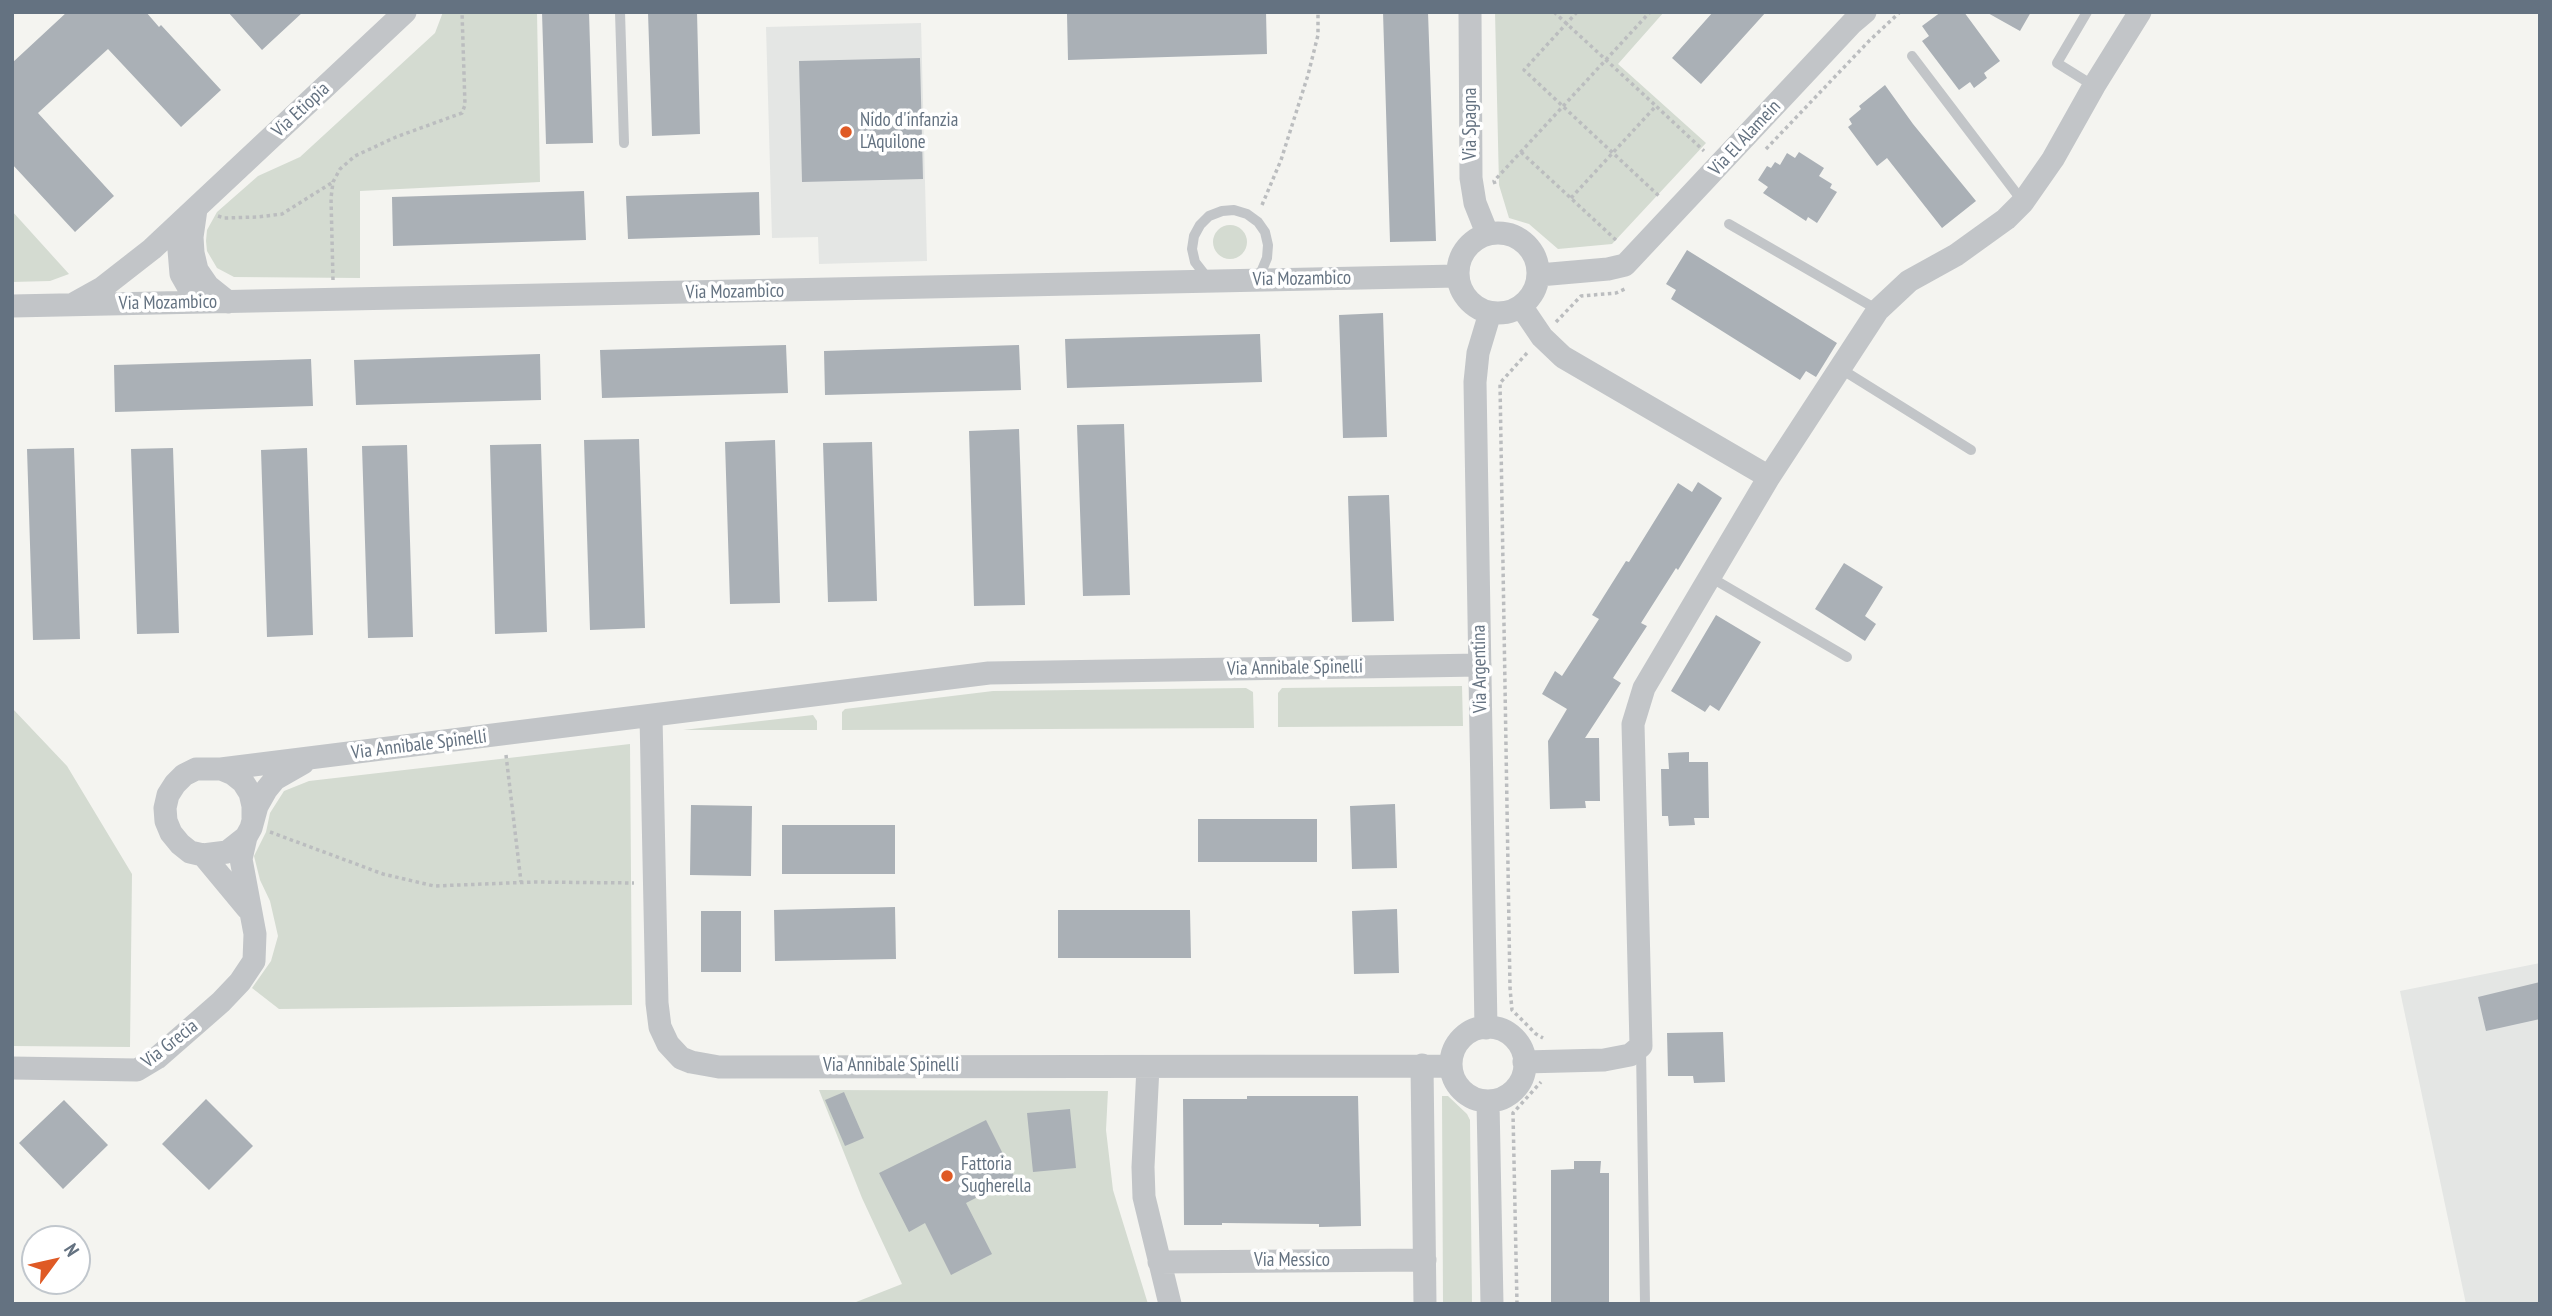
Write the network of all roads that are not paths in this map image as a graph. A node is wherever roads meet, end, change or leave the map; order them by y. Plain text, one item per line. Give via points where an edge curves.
1 (405, 12) edge
2 (620, 12) edge
3 (1470, 12) edge
4 (1865, 12) edge
5 (2087, 12) edge
6 (2140, 12) edge
7 (1912, 55) dead end
8 (2094, 86) junction
9 (624, 143) dead end
10 (2023, 202) junction
11 (196, 209) junction
12 (1729, 224) dead end
13 (1487, 233) junction
14 (1539, 275) junction
15 (1457, 276) junction
16 (1253, 280) junction
17 (1211, 282) junction
18 (197, 302) junction
19 (228, 302) junction
20 (72, 305) junction
21 (12, 306) edge
22 (1521, 306) junction
23 (1878, 310) junction
24 (1490, 313) junction
25 (1841, 369) junction
26 (1971, 450) dead end
27 (1769, 477) junction
28 (1710, 577) junction
29 (1847, 657) dead end
30 (1480, 665) junction
31 (651, 716) junction
32 (312, 759) junction
33 (221, 769) junction
34 (256, 829) junction
35 (203, 855) junction
36 (251, 913) junction
37 (1486, 1028) junction
38 (1641, 1046) junction
39 (1524, 1062) junction
40 (1422, 1065) junction
41 (1451, 1066) junction
42 (1148, 1067) junction
43 (12, 1068) edge
44 (1488, 1101) junction
45 (1425, 1260) junction
46 (1159, 1262) junction
47 (1170, 1304) edge
48 (1425, 1304) edge
49 (1492, 1304) edge
50 (1645, 1304) edge

1 - 11 street, Via Etiopia
2 - 9 lane
3 - 13 street, Via Spagna via 1471,178
4 - 14 street, Via El Alamein via 1676,212 1632,268
5 - 8 lane via 2057,63
6 - 8 street
7 - 10 lane
8 - 10 street
10 - 23 street via 1956,255 1909,281
11 - 18 street, Via Etiopia via 179,250 181,274
11 - 19 street via 192,237 197,270
11 - 20 street, Via Etiopia via 129,268
12 - 23 lane
13 - 14 street via 1513,234 1524,241
13 - 15 street via 1468,245
14 - 22 street via 1530,298
15 - 16 street, Via Mozambico
15 - 24 street via 1468,299
16 - 17 street, Via Mozambico
16 - 17 lane via 1268,258 1265,232 1253,218 1234,210 1209,216 1194,236 1195,262
17 - 19 street, Via Mozambico
18 - 19 street, Via Mozambico
18 - 20 street, Via Mozambico
20 - 21 street, Via Mozambico
22 - 24 street
22 - 27 street via 1563,357
23 - 25 street
24 - 30 street, Via Argentina via 1475,382
25 - 26 lane
25 - 27 street
27 - 28 street
28 - 29 lane
28 - 38 street via 1644,688 1633,723
30 - 31 street, Via Annibale Spinelli via 989,673
30 - 37 street, Via Argentina
31 - 32 street, Via Annibale Spinelli
31 - 42 street, Via Annibale Spinelli via 657,1003 660,1027 681,1058 719,1067
32 - 33 street, Via Annibale Spinelli
32 - 34 street, Via Annibale Spinelli via 275,779 262,798
33 - 34 street via 243,782 250,793
33 - 35 street via 196,769 184,775 168,795 165,808 171,834 190,852
34 - 35 street via 227,852
34 - 36 street, Via Grecia via 241,859
35 - 36 street
36 - 43 street, Via Grecia via 256,934 254,961 221,1002 158,1058 137,1070
37 - 39 street via 1512,1037
37 - 41 street via 1465,1035 1452,1055
38 - 39 street via 1619,1058
38 - 50 lane
39 - 44 street via 1515,1089 1508,1096
40 - 41 street, Via Annibale Spinelli
40 - 42 street, Via Annibale Spinelli
40 - 45 street
41 - 44 street via 1453,1077 1467,1095
42 - 46 street via 1144,1196
44 - 49 street
45 - 46 street, Via Messico
45 - 48 street
46 - 47 street

